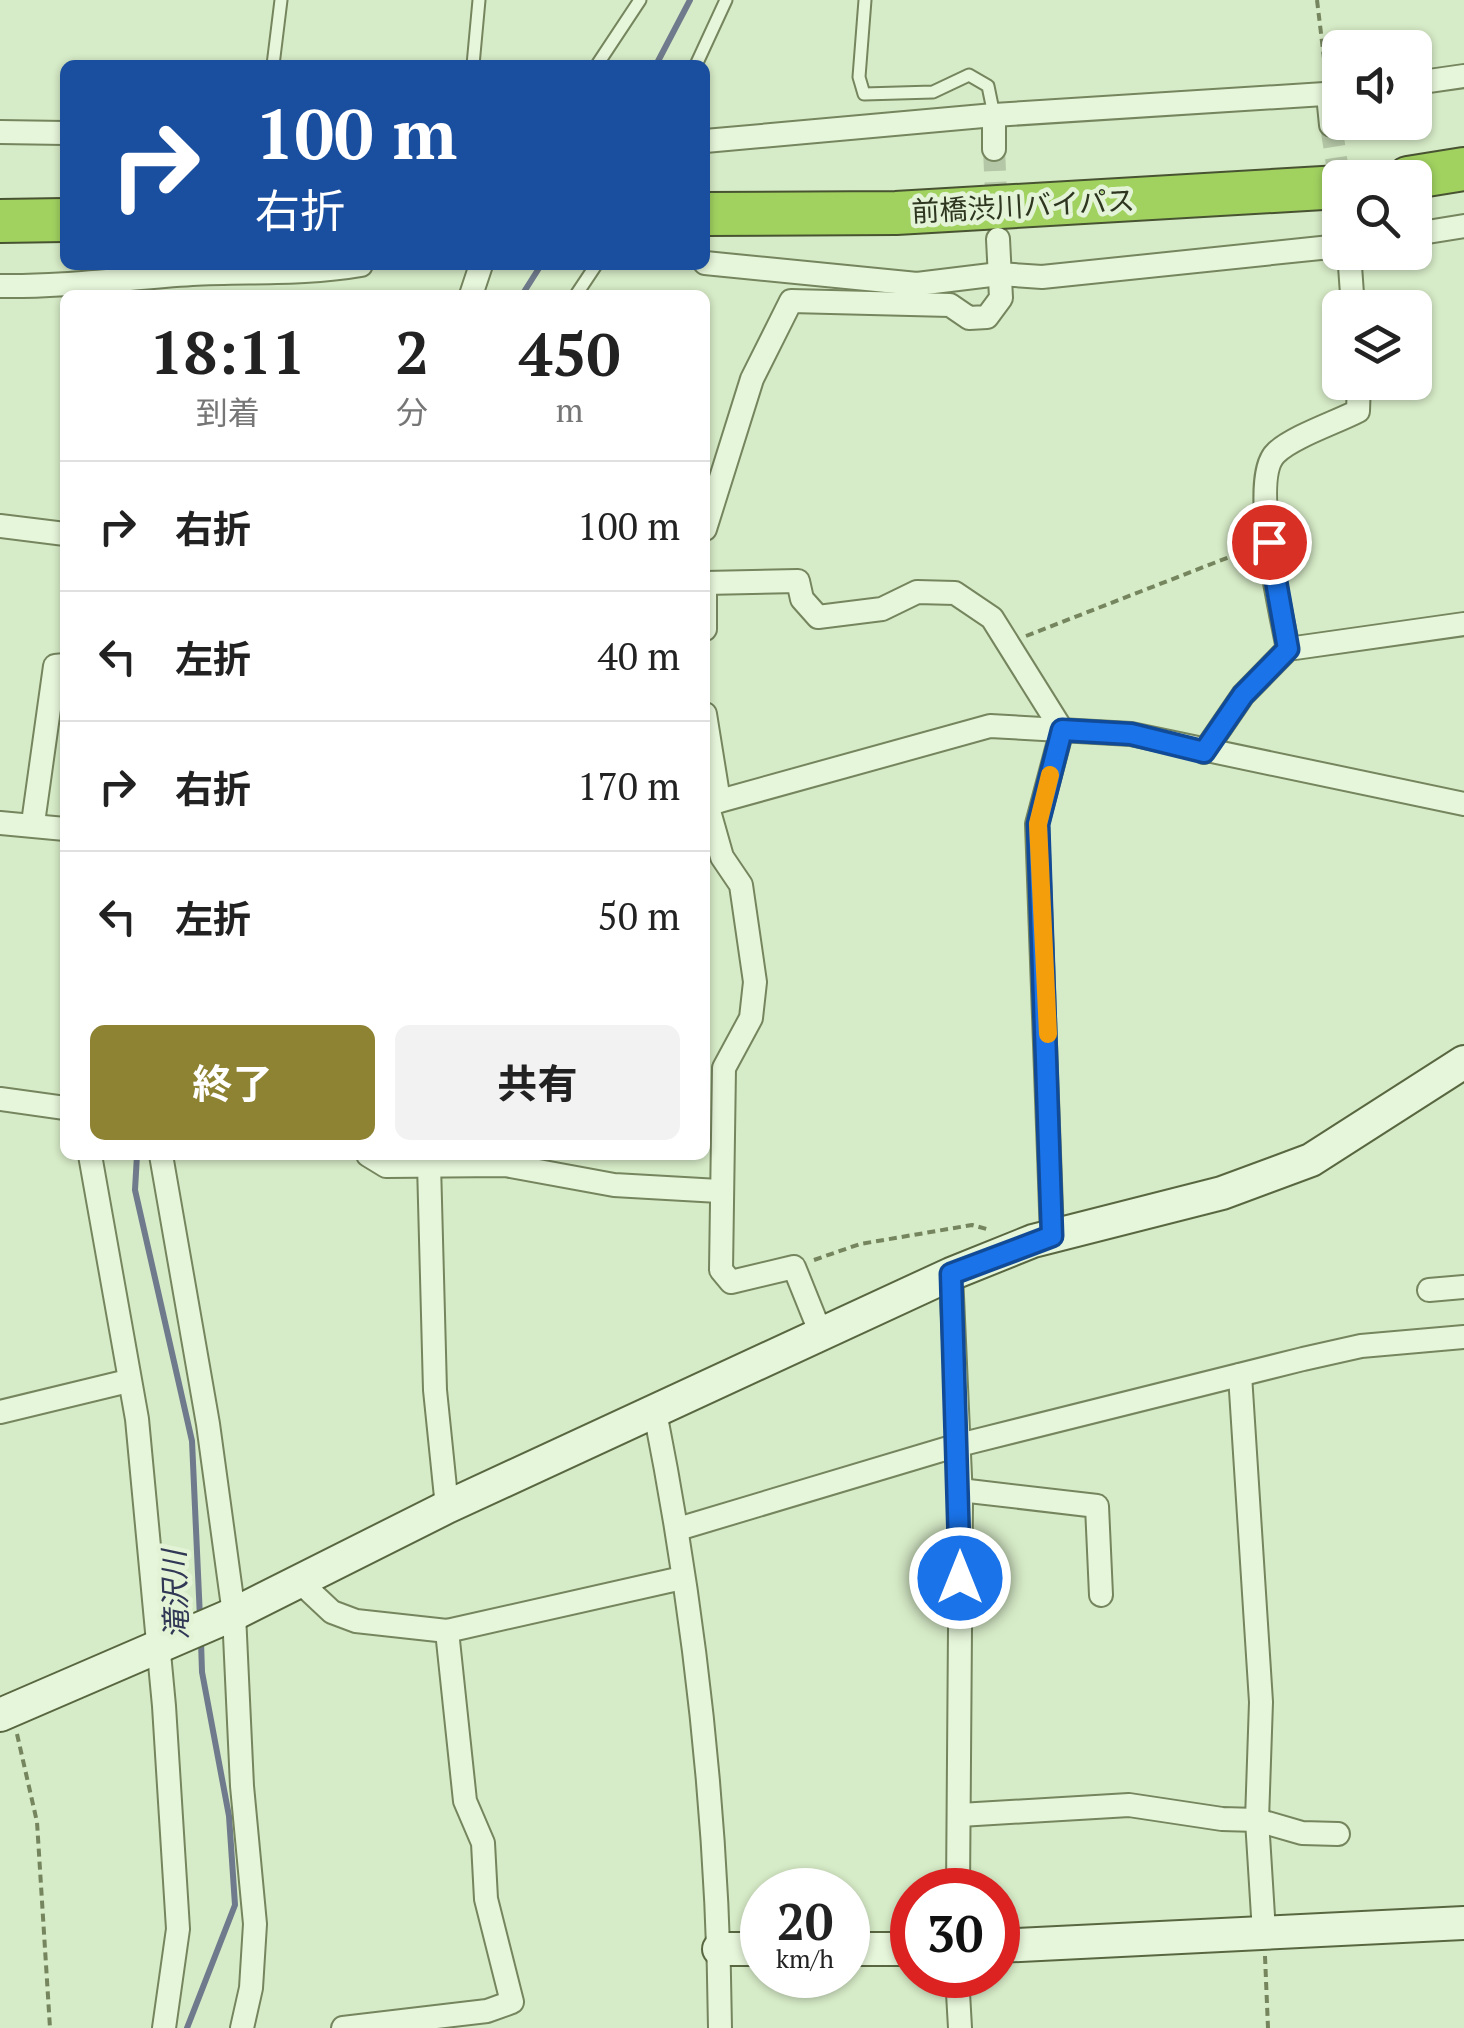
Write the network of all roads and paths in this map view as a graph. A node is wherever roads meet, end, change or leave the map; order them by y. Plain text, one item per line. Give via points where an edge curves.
1 (281, 0) edge
2 (480, 0) edge
3 (640, 0) edge
4 (726, 0) edge
5 (865, 0) edge
6 (1317, 0) edge
7 (1322, 30) edge
8 (274, 60) edge
9 (474, 60) edge
10 (600, 60) edge
11 (698, 60) edge
12 (1464, 76) edge
13 (1432, 81) edge
14 (1322, 95) edge
15 (994, 115) junction
16 (0, 132) edge
17 (60, 133) edge
18 (710, 141) edge
19 (994, 149) tunnel mouth
20 (1464, 169) edge
21 (1432, 174) edge
22 (1322, 187) edge
23 (710, 214) edge
24 (0, 220) edge
25 (60, 220) edge
26 (1464, 226) edge
27 (1432, 231) edge
28 (998, 239) tunnel mouth
29 (1322, 248) edge
30 (710, 263) edge
31 (318, 270) edge
32 (999, 274) junction
33 (250, 278) edge
34 (0, 286) edge
35 (1358, 400) edge
36 (710, 514) edge
37 (0, 526) edge
38 (60, 533) edge
39 (1269, 542) junction
40 (710, 583) edge
41 (1464, 624) edge
42 (1007, 643) junction
43 (1288, 649) junction
44 (60, 666) edge
45 (1062, 730) junction
46 (1204, 752) junction
47 (710, 803) edge
48 (1464, 804) edge
49 (33, 822) junction
50 (0, 823) edge
51 (60, 828) edge
52 (1464, 1062) edge
53 (0, 1099) edge
54 (60, 1107) edge
55 (91, 1160) edge
56 (163, 1160) edge
57 (376, 1160) edge
58 (505, 1160) edge
59 (429, 1164) junction
60 (719, 1191) junction
61 (1043, 1238) junction
62 (794, 1267) junction
63 (951, 1274) junction
64 (1464, 1288) edge
65 (1428, 1290) dead end
66 (821, 1334) junction
67 (1464, 1337) edge
68 (1240, 1375) junction
69 (128, 1381) junction
70 (0, 1412) edge
71 (655, 1412) junction
72 (955, 1446) junction
73 (960, 1490) junction
74 (447, 1507) junction
75 (678, 1529) junction
76 (682, 1578) junction
77 (300, 1582) junction
78 (1101, 1594) dead end
79 (234, 1614) junction
80 (447, 1632) junction
81 (158, 1643) junction
82 (6, 1712) edge
83 (960, 1815) junction
84 (1257, 1820) junction
85 (1338, 1834) dead end
86 (959, 1868) edge
87 (1464, 1923) edge
88 (1264, 1932) junction
89 (1020, 1945) edge
90 (719, 1949) junction
91 (740, 1949) edge
92 (958, 1998) edge
93 (486, 2020) edge
94 (50, 2028) edge
95 (164, 2028) edge
96 (242, 2028) edge
97 (343, 2028) edge
98 (720, 2028) edge
99 (960, 2028) edge
100 (1268, 2028) edge

1 - 8 lane
2 - 9 lane
3 - 10 lane
4 - 11 lane
5 - 15 lane via 864,94 932,92 969,75 988,86
6 - 7 path
12 - 13 street
14 - 15 street
15 - 18 street
15 - 19 street
16 - 17 street
20 - 21 highway
22 - 23 highway, 前橋渋川バイパス via 896,213
24 - 25 highway
26 - 27 street
28 - 32 street
29 - 32 street via 1042,277
30 - 32 street via 917,284
31 - 33 street
32 - 36 street via 996,311 979,319 950,305 791,301 752,379
33 - 34 street via 195,274
35 - 39 street via 1358,411 1276,452 1266,470
37 - 38 street
39 - 42 path
39 - 43 street
40 - 42 street via 798,581 802,599 818,618 882,609 918,592 956,593 992,618
41 - 43 street
42 - 45 street
43 - 46 street via 1243,695
44 - 49 street
45 - 46 street via 1131,734
45 - 47 street via 990,726
45 - 61 street via 1038,824
46 - 48 street
47 - 60 street via 722,856 741,884 755,982 751,1018 724,1068
49 - 50 street
49 - 51 street
52 - 61 street via 1312,1160 1222,1193
53 - 54 street
55 - 69 street
56 - 79 street
57 - 59 street via 386,1166
58 - 59 street
58 - 60 street via 614,1185
59 - 74 street
60 - 62 street via 721,1270 731,1282
61 - 62 path via 972,1225 860,1244
61 - 63 street
62 - 66 street
63 - 66 street
63 - 72 street
64 - 65 street
66 - 71 street
67 - 68 street via 1361,1346
68 - 72 street
68 - 84 street via 1261,1702
69 - 70 street
69 - 81 street via 138,1419
71 - 74 street
71 - 75 street
72 - 73 street
72 - 75 street
73 - 78 street via 1098,1506
73 - 83 street
74 - 77 street
75 - 76 street
76 - 80 street
76 - 90 street
77 - 79 street
77 - 80 street via 332,1612 356,1621
79 - 81 street
79 - 96 street via 255,1924
80 - 93 street via 465,1801 483,1842 486,1900 512,2002
81 - 82 street
81 - 95 street via 178,1929
82 - 94 path via 37,1822
83 - 84 street via 1128,1804
83 - 86 street
84 - 85 street via 1302,1833
84 - 88 street
87 - 88 street
88 - 89 street
88 - 100 path
90 - 91 street
90 - 98 street
92 - 99 street
93 - 97 street

